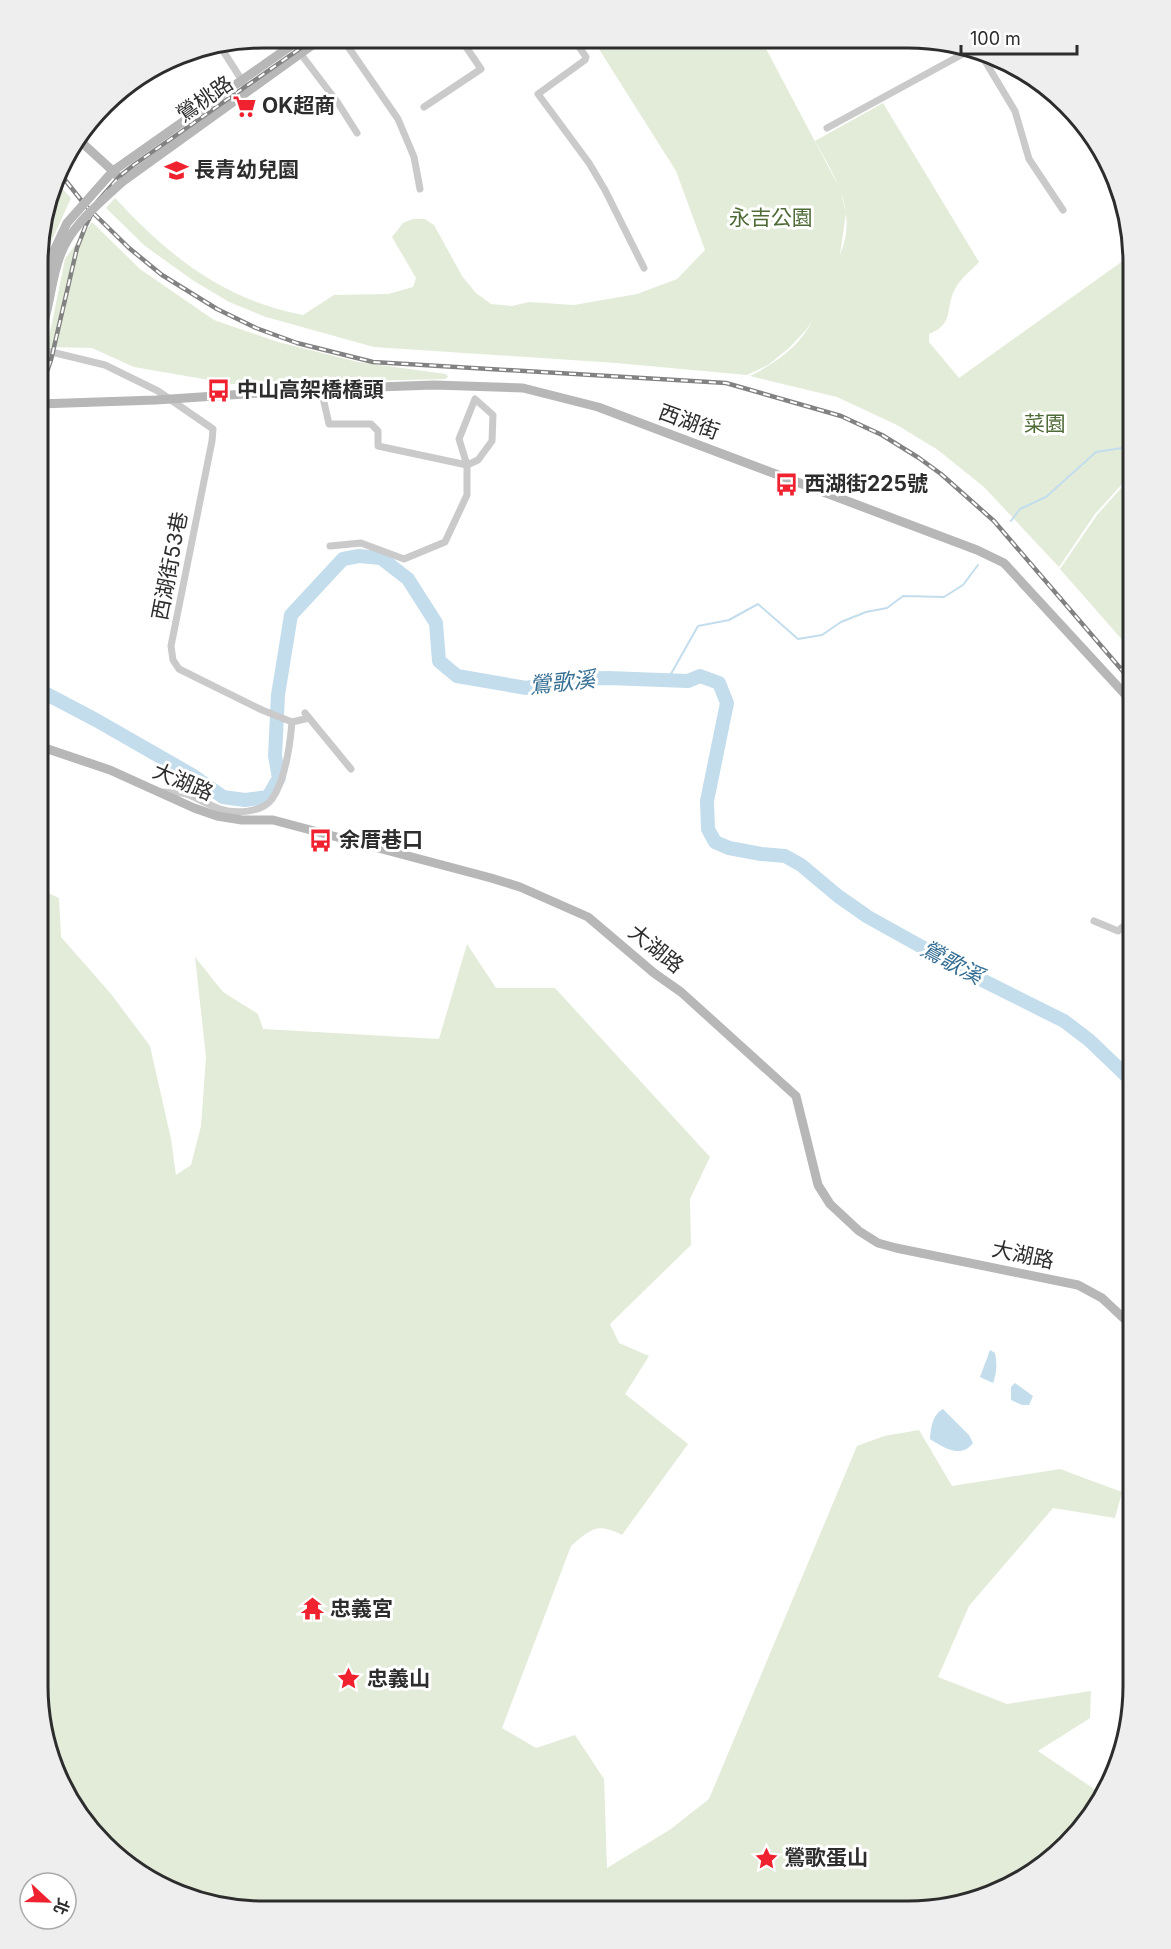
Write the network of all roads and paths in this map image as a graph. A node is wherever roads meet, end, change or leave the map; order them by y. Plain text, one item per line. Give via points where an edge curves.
1 (288, 48) edge
2 (307, 48) edge
3 (349, 48) edge
4 (467, 48) edge
5 (580, 48) edge
6 (224, 52) edge
7 (300, 53) junction
8 (962, 55) edge
9 (986, 62) edge
10 (242, 80) junction
11 (248, 90) junction
12 (424, 107) dead end
13 (827, 128) dead end
14 (357, 133) dead end
15 (83, 145) edge
16 (113, 171) junction
17 (122, 182) junction
18 (420, 189) dead end
19 (1063, 210) dead end
20 (644, 268) dead end
21 (48, 273) edge
22 (48, 308) edge
23 (48, 351) edge
24 (321, 389) junction
25 (169, 399) junction
26 (48, 404) edge
27 (467, 465) junction
28 (330, 546) dead end
29 (1123, 692) edge
30 (292, 722) junction
31 (48, 749) edge
32 (351, 769) dead end
33 (157, 792) junction
34 (1094, 921) dead end
35 (1123, 927) edge
36 (1123, 1318) edge

1 - 10 street, 鶯桃路
2 - 7 street, 鶯桃路
3 - 18 street via 398,119 414,157
4 - 12 street via 482,69
5 - 20 street via 585,60 538,94 606,190
6 - 10 street
7 - 11 street, 鶯桃路
7 - 14 street
8 - 13 street
9 - 19 street via 1015,111 1029,159
10 - 11 street
10 - 16 street, 鶯桃路
11 - 17 street, 鶯桃路
15 - 16 street
16 - 17 street
16 - 21 street, 鶯桃路, bridge via 67,223
17 - 22 street, 鶯桃路, bridge via 75,228 60,256
23 - 25 street via 105,365
24 - 25 street, 西湖街
24 - 27 street via 329,424 371,424 378,431 378,446
24 - 29 street, 西湖街 via 434,385 523,388 598,407 977,549 1004,563
25 - 26 street, 西湖街
25 - 30 street, 西湖街53巷 via 213,429 171,646 172,660 179,669
27 - 27 street via 478,460 492,441 493,415 475,399 459,439
27 - 28 street via 466,495 445,542 404,559 361,543
30 - 32 street via 307,716
30 - 33 street via 282,774 272,800 260,807 245,812 222,810 184,794
31 - 33 street, 大湖路 via 110,770
33 - 36 street, 大湖路 via 217,816 273,820 463,869 520,887 588,917 681,992 795,1096 818,1185 830,1204 859,1232 878,1244 1078,1285 1102,1298
34 - 35 street via 1118,931

